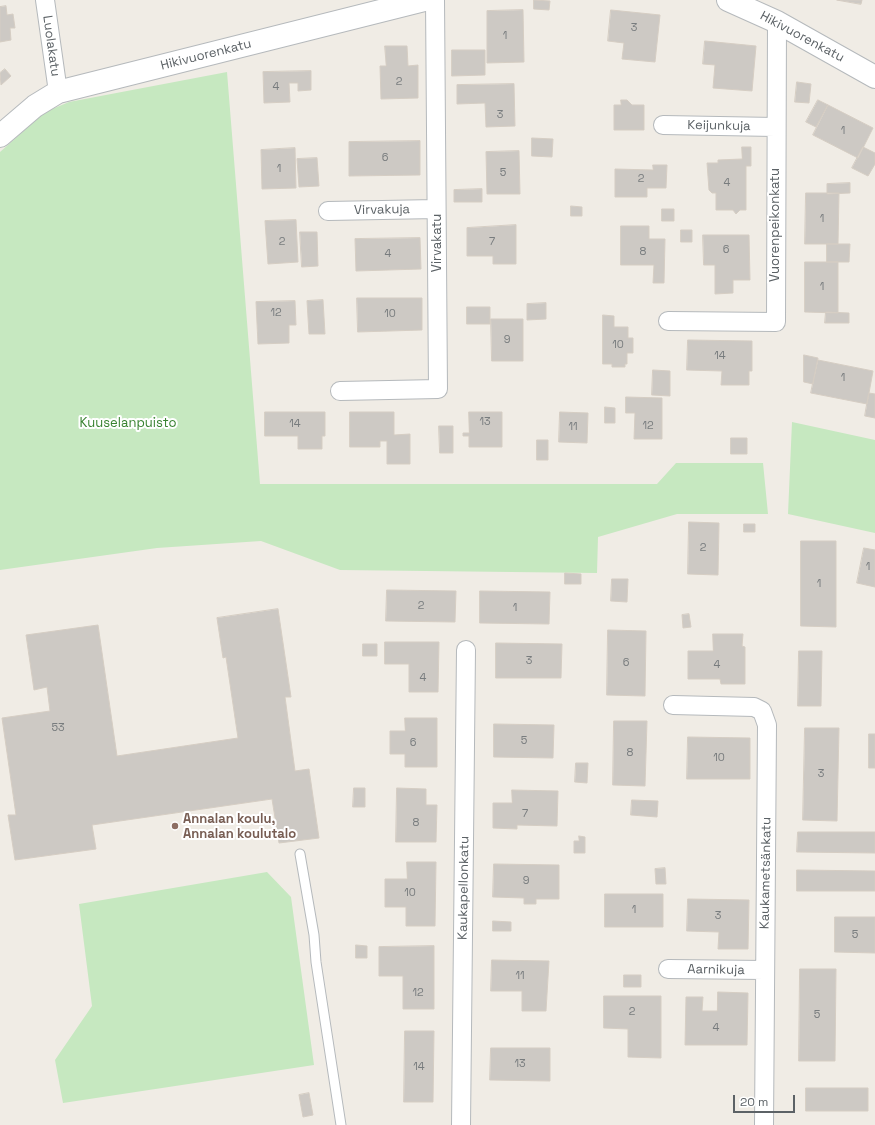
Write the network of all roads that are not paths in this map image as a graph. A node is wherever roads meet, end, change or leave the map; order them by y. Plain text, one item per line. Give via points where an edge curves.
1 (45, 0) edge
2 (424, 0) edge
3 (434, 0) edge
4 (728, 0) edge
5 (777, 22) junction
6 (874, 72) edge
7 (58, 92) junction
8 (663, 125) dead end
9 (775, 127) junction
10 (0, 136) edge
11 (436, 209) junction
12 (328, 211) dead end
13 (668, 321) dead end
14 (340, 391) dead end
15 (466, 650) dead end
16 (673, 705) dead end
17 (300, 854) dead end
18 (668, 969) dead end
19 (765, 970) junction
20 (341, 1125) edge
21 (461, 1125) edge
22 (764, 1125) edge

1 - 7 street, Luolakatu
2 - 7 street, Hikivuorenkatu
3 - 11 street, Virvakatu
4 - 5 street, Hikivuorenkatu
5 - 6 street, Hikivuorenkatu
5 - 9 street, Vuorenpeikonkatu
7 - 10 street, Hikivuorenkatu via 35,106
8 - 9 street, Keijunkuja
9 - 13 street, Vuorenpeikonkatu via 776,322
11 - 12 street, Virvakuja
11 - 14 street, Virvakatu via 438,389
15 - 21 street, Kaukapellonkatu
16 - 19 street, Kaukametsänkatu via 754,707 762,711 767,725
17 - 20 lane
18 - 19 street, Aarnikuja
19 - 22 street, Kaukametsänkatu

